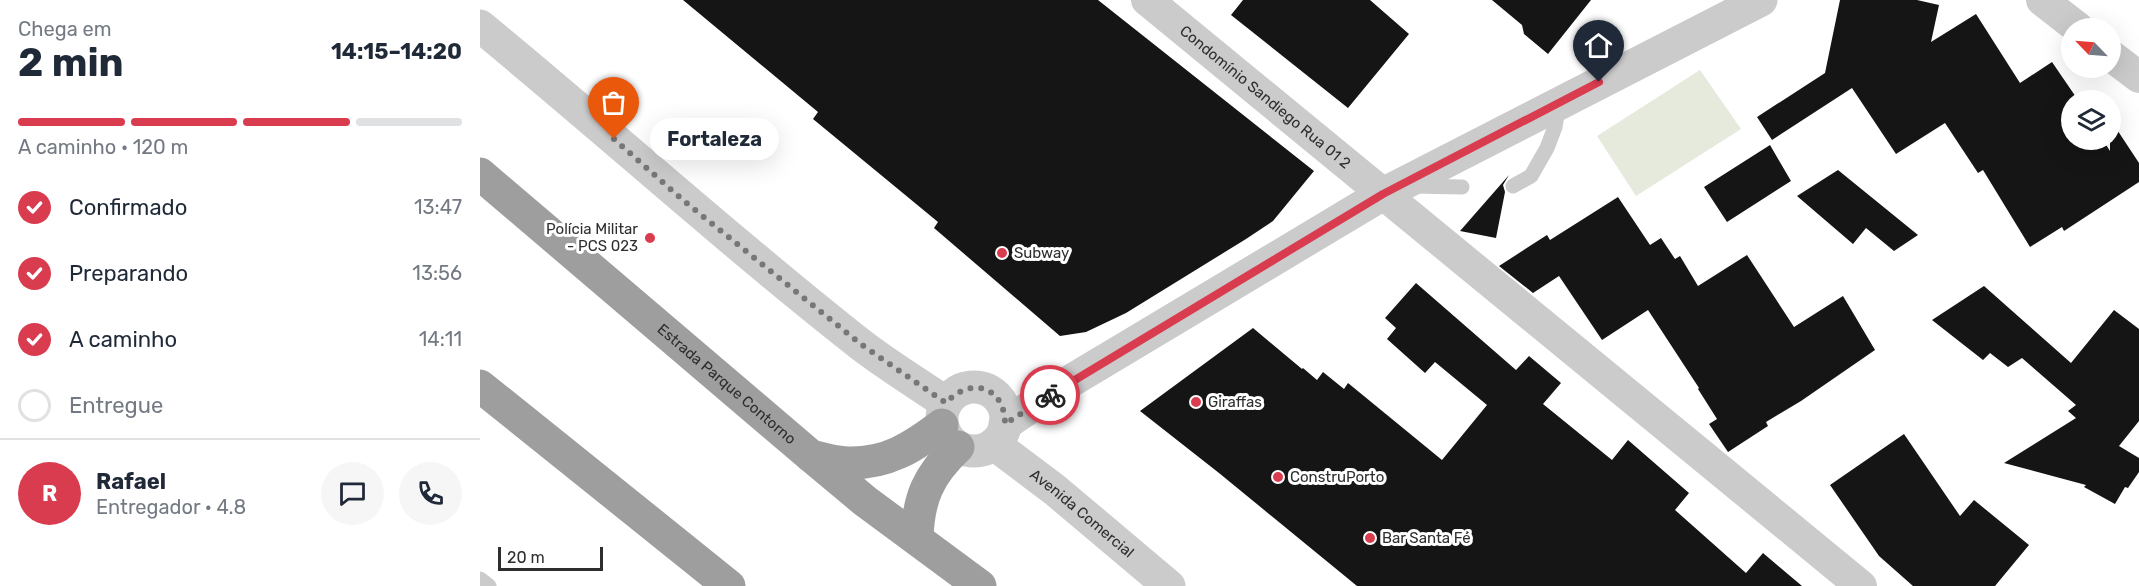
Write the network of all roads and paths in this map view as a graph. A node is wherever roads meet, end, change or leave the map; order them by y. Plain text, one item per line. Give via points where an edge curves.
1 (1147, 0) edge
2 (1761, 0) edge
3 (2042, 0) edge
4 (2065, 18) edge
5 (480, 26) edge
6 (2121, 63) edge
7 (2139, 77) edge
8 (1559, 103) junction
9 (480, 174) edge
10 (1513, 186) dead end
11 (1462, 187) dead end
12 (1391, 190) junction
13 (480, 386) edge
14 (991, 392) junction
15 (1054, 392) junction
16 (949, 425) junction
17 (1000, 434) junction
18 (811, 456) junction
19 (918, 539) junction
20 (480, 579) edge
21 (489, 586) edge
22 (729, 586) edge
23 (980, 586) edge
24 (1169, 586) edge
25 (1861, 586) edge

1 - 12 street, Condomínio Sandiego Rua 01 2
2 - 8 street
3 - 4 street
5 - 16 street via 684,201 862,345
6 - 7 street
8 - 10 lane via 1547,148 1531,176
8 - 12 street
9 - 18 highway, Estrada Parque Contorno
11 - 12 lane
12 - 15 street
12 - 25 street, Condomínio Sandiego Rua 01 2
13 - 22 highway
14 - 15 street
14 - 16 street via 982,388 961,390
14 - 17 street via 1003,406
15 - 17 street
16 - 17 street via 976,451
16 - 18 highway via 914,447 872,463
16 - 19 highway via 920,503
17 - 24 street, Avenida Comercial via 1055,490
18 - 19 highway, Estrada Parque Contorno
19 - 23 highway, Estrada Parque Contorno
20 - 21 lane

